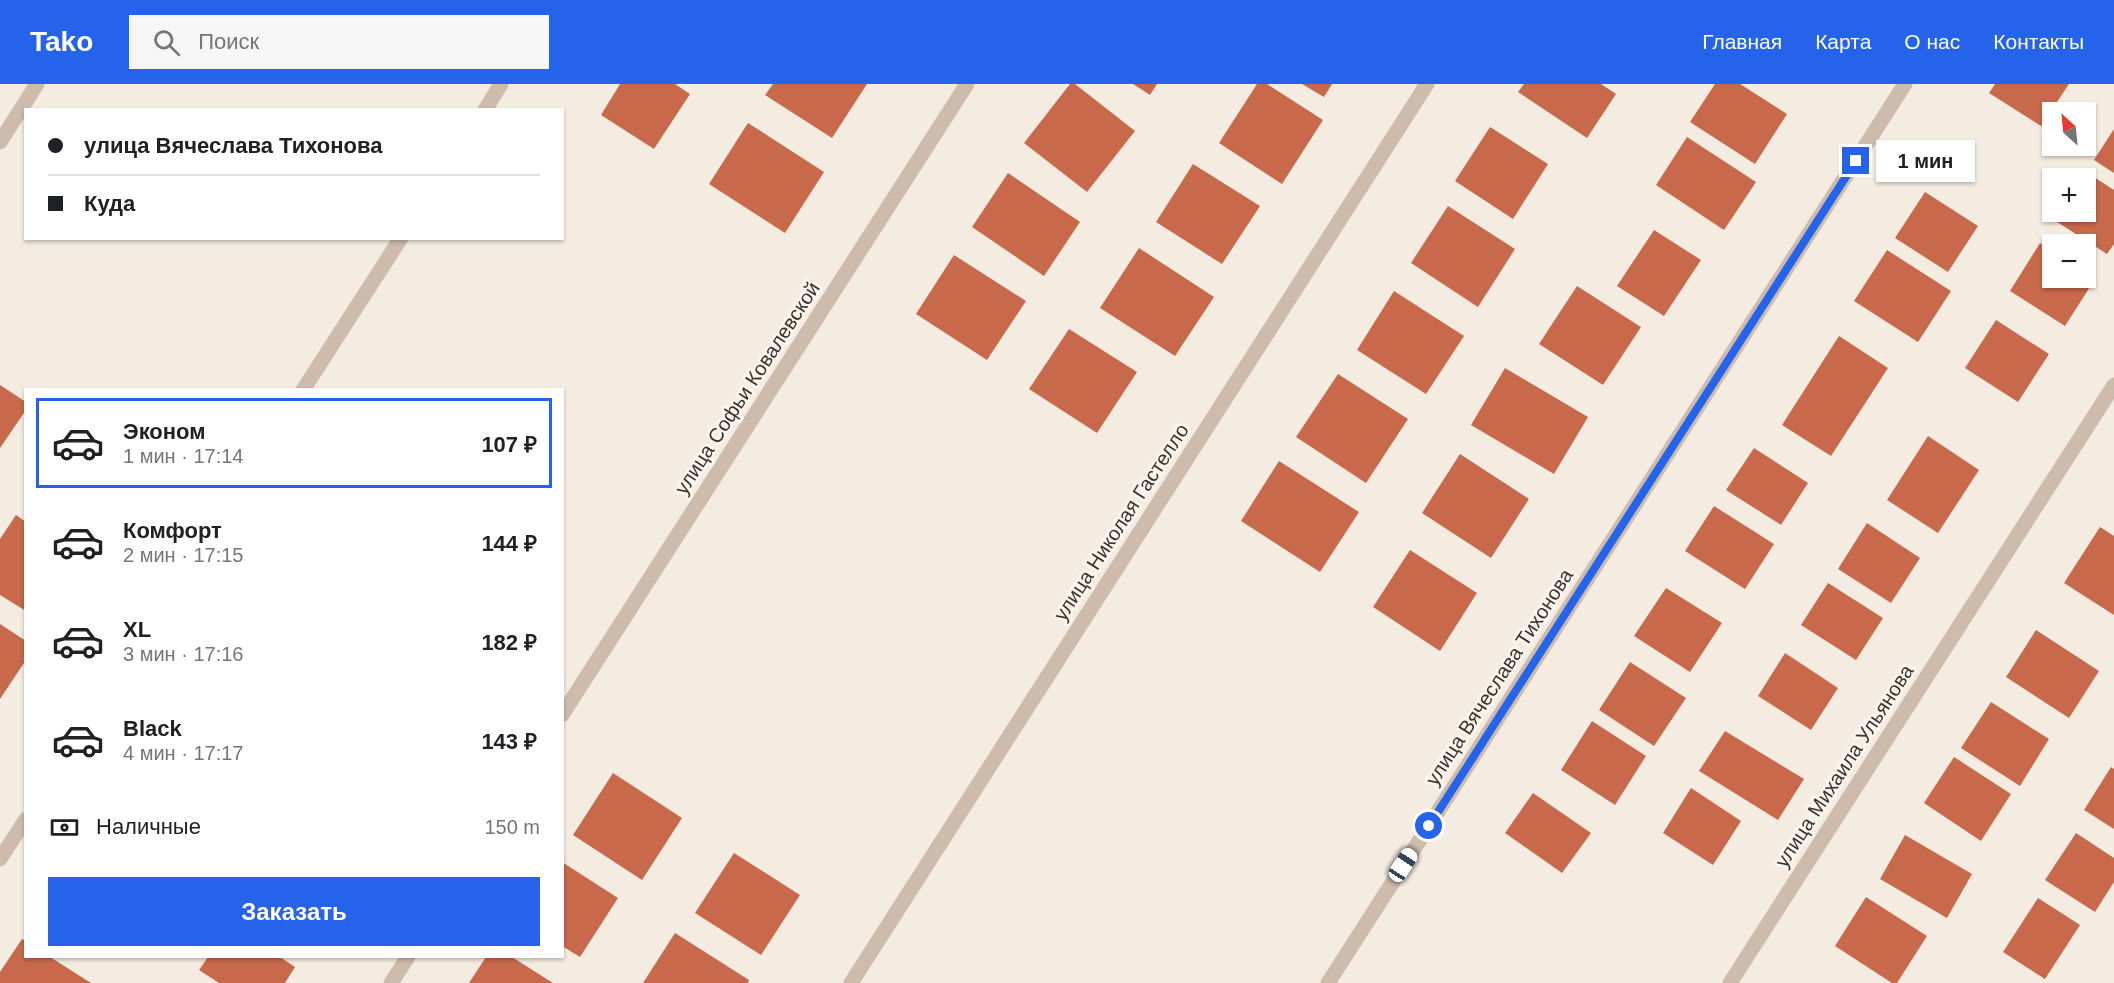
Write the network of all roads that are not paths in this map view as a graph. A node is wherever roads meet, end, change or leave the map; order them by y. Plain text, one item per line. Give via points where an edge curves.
1 (37, 84) edge
2 (501, 84) edge
3 (967, 84) edge
4 (1427, 84) edge
5 (1905, 84) edge
6 (486, 108) edge
7 (0, 142) edge
8 (400, 240) edge
9 (2114, 385) edge
10 (304, 388) edge
11 (564, 713) edge
12 (24, 822) edge
13 (0, 859) edge
14 (407, 958) edge
15 (391, 983) edge
16 (851, 983) edge
17 (1328, 983) edge
18 (1730, 983) edge

1 - 7 street
2 - 6 street
3 - 11 street, улица Софьи Ковалевской
4 - 16 street, улица Николая Гастелло
5 - 17 street, улица Вячеслава Тихонова
8 - 10 street
9 - 18 street, улица Михаила Ульянова
12 - 13 street
14 - 15 street

